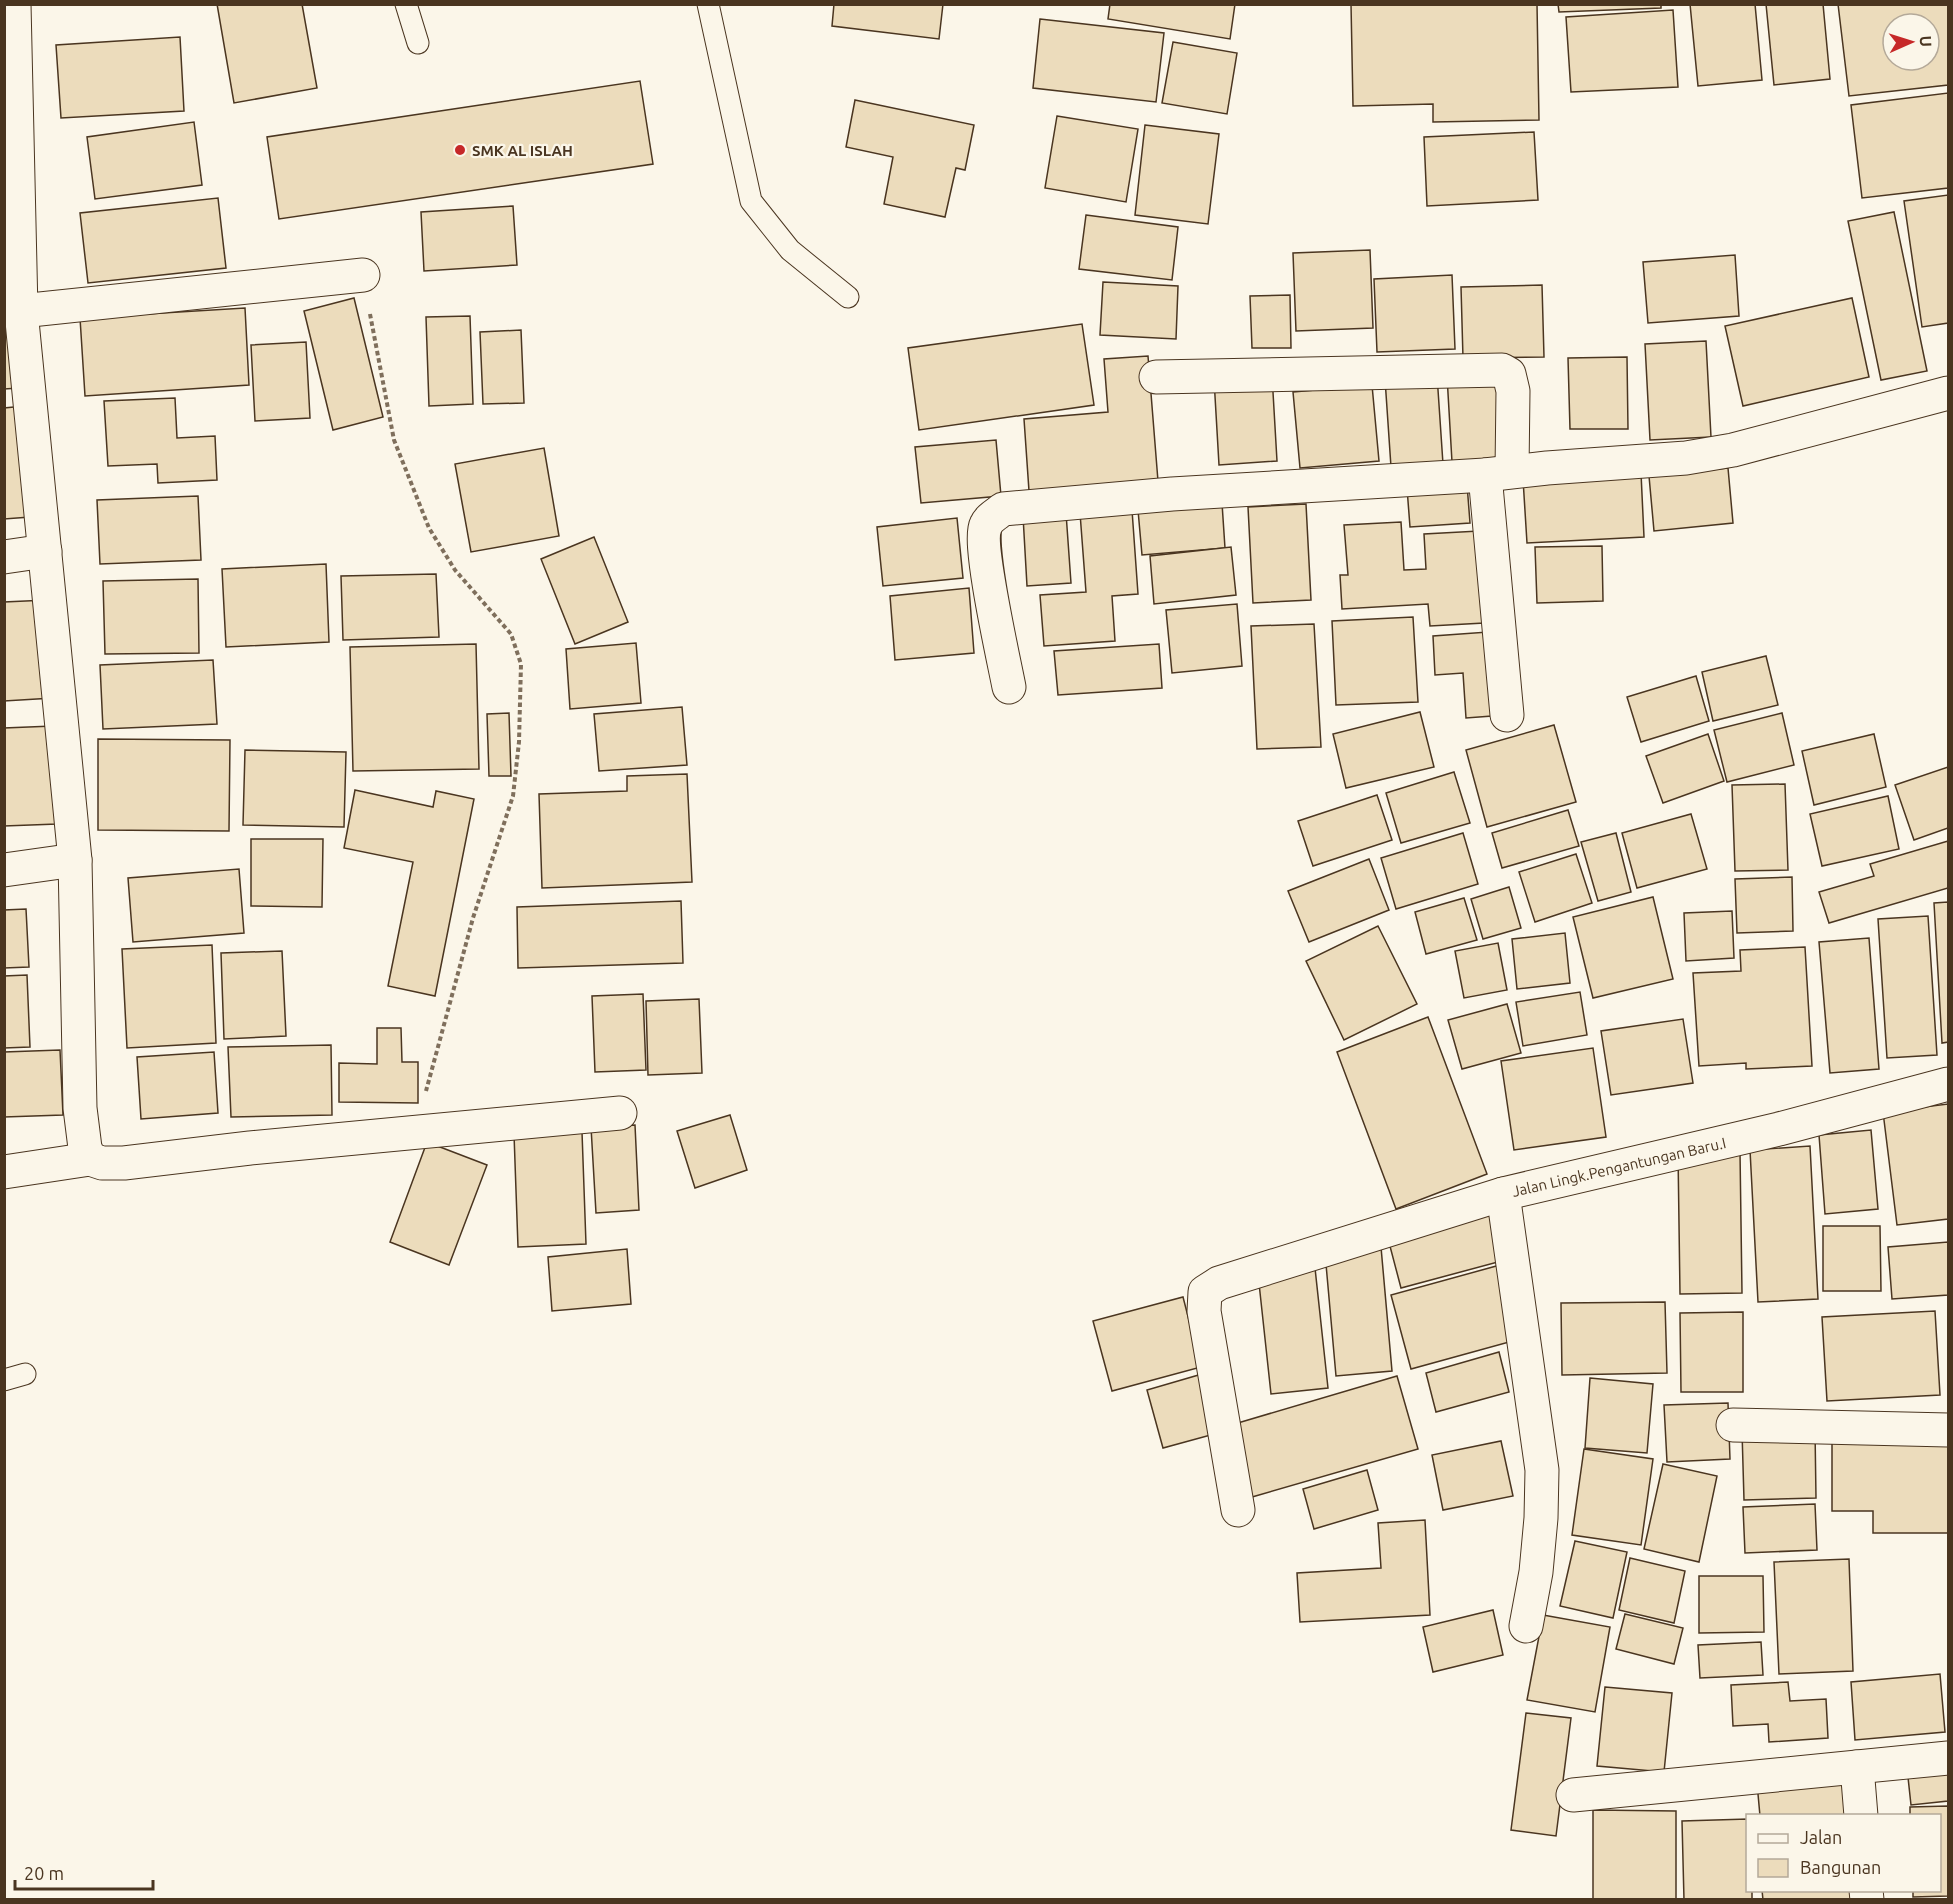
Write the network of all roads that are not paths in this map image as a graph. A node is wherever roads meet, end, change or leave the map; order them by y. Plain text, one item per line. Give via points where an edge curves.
1 (14, 4) edge
2 (406, 4) edge
3 (708, 4) edge
4 (418, 43) dead end
5 (12, 262) edge
6 (363, 275) road end
7 (848, 297) dead end
8 (21, 311) junction
9 (1156, 377) dead end
10 (1948, 393) edge
11 (1499, 473) junction
12 (45, 550) junction
13 (4, 557) edge
14 (1009, 687) dead end
15 (1507, 715) dead end
16 (75, 860) junction
17 (4, 870) edge
18 (1948, 1084) edge
19 (621, 1113) dead end
20 (90, 1159) junction
21 (4, 1172) edge
22 (1503, 1194) junction
23 (25, 1374) dead end
24 (4, 1380) edge
25 (1733, 1425) dead end
26 (1948, 1430) edge
27 (1238, 1510) dead end
28 (1526, 1626) dead end
29 (1948, 1758) edge
30 (1857, 1767) junction
31 (1573, 1795) dead end
32 (1861, 1814) edge

1 - 5 street
2 - 4 lane
3 - 7 lane via 751,201 790,250
5 - 8 street
6 - 8 street
8 - 12 street
9 - 11 street via 1502,370 1509,374 1513,391
10 - 11 street via 1733,450 1686,458
11 - 14 street via 1003,510 985,526 984,543
11 - 15 street
12 - 13 street
12 - 16 street
16 - 17 street
16 - 20 street via 80,1108
18 - 22 street, Jalan Lingk.Pengantungan Baru.I via 1779,1129
19 - 20 street via 124,1163
20 - 21 street
22 - 27 street via 1219,1282 1205,1292 1204,1311
22 - 28 street, Jalan Lingk.Pengantungan Baru.I via 1542,1470 1536,1572
23 - 24 lane
25 - 26 street
29 - 30 street
30 - 31 street
30 - 32 street

